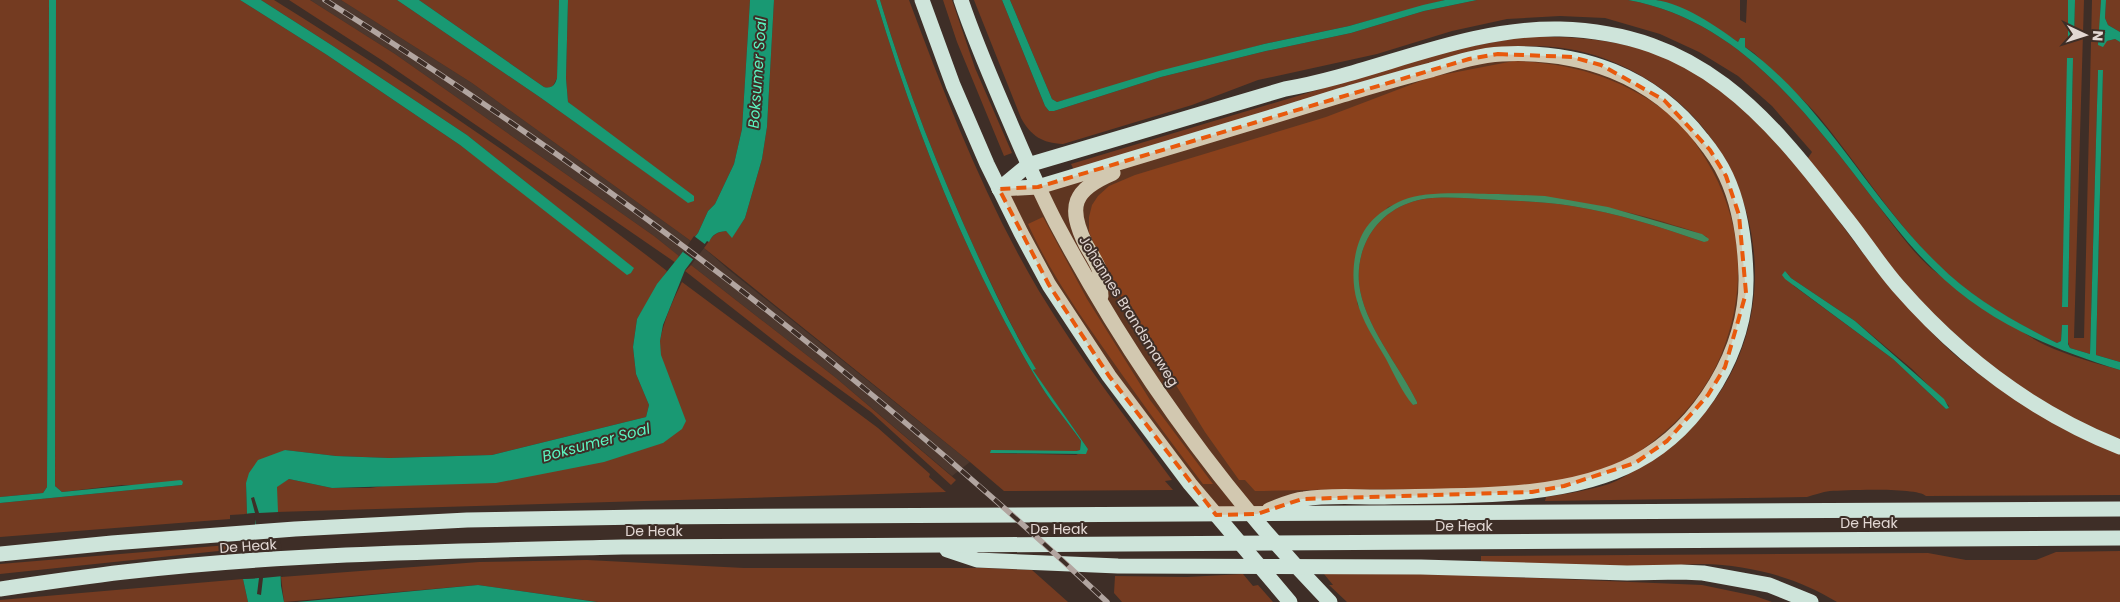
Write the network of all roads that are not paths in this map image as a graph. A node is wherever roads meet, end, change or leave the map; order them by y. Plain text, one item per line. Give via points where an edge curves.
1 (922, 0) edge
2 (961, 0) edge
3 (1141, 156) junction
4 (1028, 165) junction
5 (1038, 187) junction
6 (999, 189) junction
7 (1102, 302) junction
8 (2120, 448) edge
9 (2120, 509) edge
10 (1257, 514) junction
11 (2120, 538) edge
12 (935, 546) junction
13 (0, 554) edge
14 (0, 589) edge
15 (1290, 602) edge
16 (1330, 602) edge
17 (1811, 602) edge

1 - 6 highway via 953,85
2 - 4 highway, Johannes Brandsmaweg
3 - 5 highway
3 - 7 highway via 1125,168 1090,184 1076,203 1078,226 1098,268
3 - 10 highway via 1469,59 1533,53 1572,57 1601,65 1636,81 1664,100 1690,123 1710,150 1726,176 1739,215 1746,254 1746,293 1739,328 1725,367 1708,396 1687,421 1667,441 1635,462 1603,475 1532,492 1302,499
4 - 5 highway, Johannes Brandsmaweg
4 - 6 highway
4 - 8 highway via 1285,89 1495,34 1560,29 1603,33 1636,41 1671,52 1701,69 1728,86 1760,115 1791,147 1898,286 1987,372 2086,434
5 - 6 highway
5 - 7 highway, Johannes Brandsmaweg
6 - 15 highway via 1049,285 1109,376 1190,484
7 - 16 highway, Johannes Brandsmaweg via 1146,374 1227,484
9 - 10 highway, De Heak
10 - 13 highway, De Heak via 467,520 231,533
11 - 12 highway, De Heak
12 - 14 highway, De Heak via 613,547 297,558 125,572
12 - 17 highway via 977,560 1118,566 1421,566 1627,574 1688,572 1769,585

